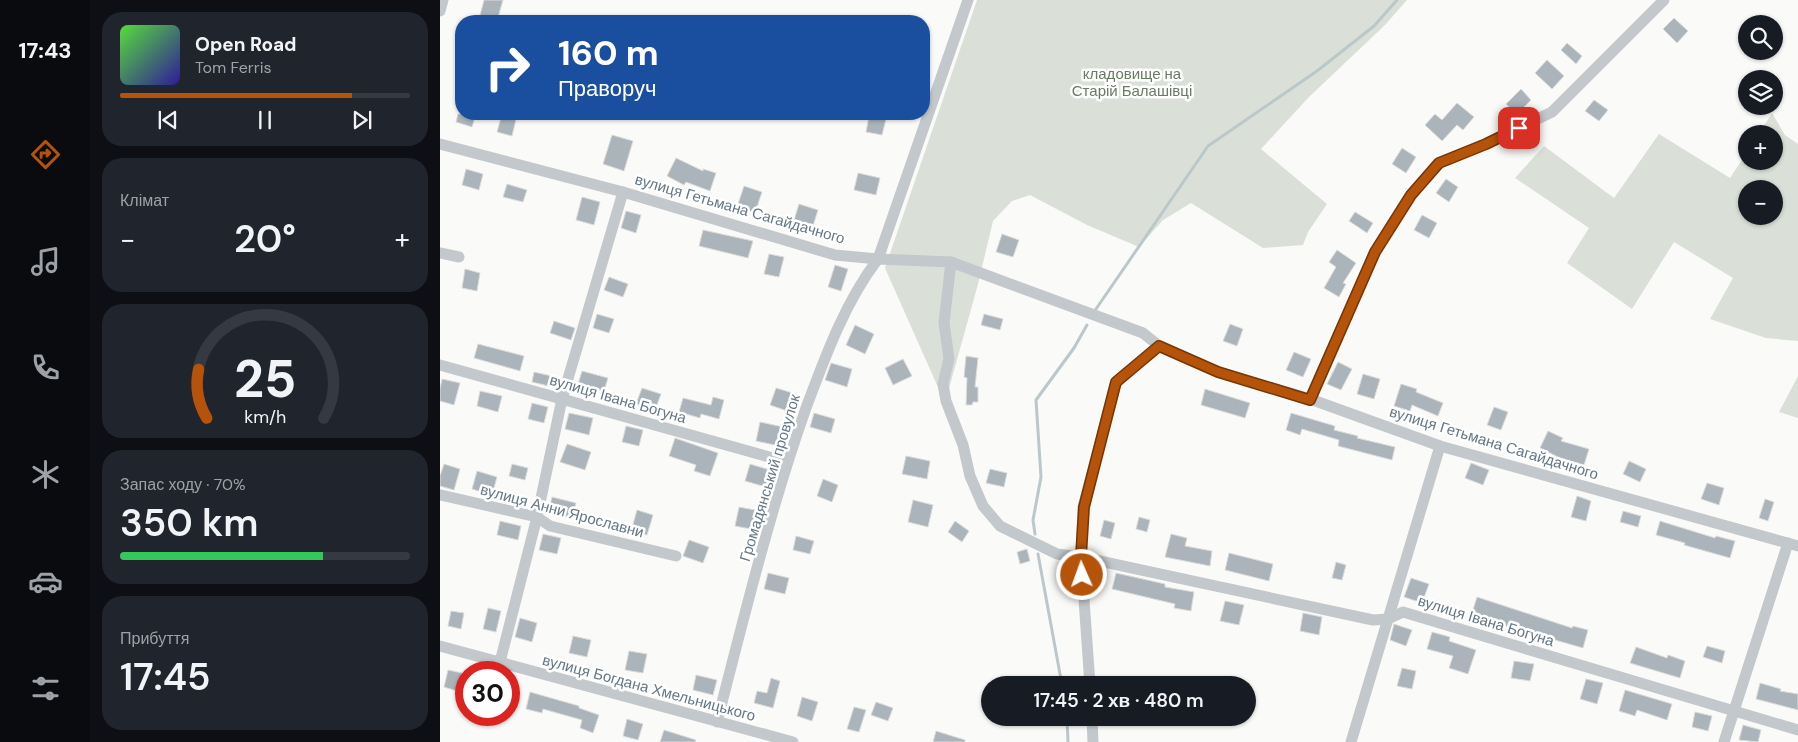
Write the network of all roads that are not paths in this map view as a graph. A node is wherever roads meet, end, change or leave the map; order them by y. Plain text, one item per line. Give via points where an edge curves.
1 (443, 0) edge
2 (968, 0) edge
3 (1664, 0) edge
4 (440, 11) edge
5 (930, 109) edge
6 (926, 120) edge
7 (440, 144) edge
8 (623, 192) junction
9 (440, 253) edge
10 (459, 257) dead end
11 (878, 259) junction
12 (952, 262) junction
13 (1159, 346) junction
14 (440, 365) edge
15 (562, 399) junction
16 (1310, 400) junction
17 (1440, 446) junction
18 (787, 462) junction
19 (441, 495) edge
20 (537, 517) junction
21 (1793, 544) edge
22 (676, 556) dead end
23 (1081, 556) junction
24 (1388, 618) junction
25 (440, 646) edge
26 (496, 661) edge
27 (500, 661) edge
28 (520, 668) edge
29 (1089, 676) edge
30 (1733, 711) junction
31 (717, 722) junction
32 (1092, 726) edge
33 (1798, 730) edge
34 (793, 742) edge
35 (1093, 742) edge
36 (1351, 742) edge
37 (1724, 742) edge

1 - 4 street
2 - 5 street, Громадянський провулок
3 - 16 street via 1552,112 1439,163 1411,195 1375,252
6 - 11 street, Громадянський провулок
7 - 8 street, вулиця Гетьмана Сагайдачного
8 - 11 street, вулиця Гетьмана Сагайдачного via 835,255
8 - 15 street
9 - 10 street
11 - 12 street, вулиця Гетьмана Сагайдачного
11 - 18 street, Громадянський провулок via 864,277 825,356
12 - 13 street, вулиця Гетьмана Сагайдачного via 1111,320 1143,333
12 - 23 street via 944,323 949,359 943,384 970,476 983,506 1000,526 1057,554
13 - 16 street, вулиця Гетьмана Сагайдачного via 1218,372
13 - 23 street via 1116,382 1084,507
14 - 15 street, вулиця Івана Богуна
15 - 18 street, вулиця Івана Богуна
15 - 20 street
16 - 17 street, вулиця Гетьмана Сагайдачного
17 - 21 street, вулиця Гетьмана Сагайдачного
17 - 24 street
18 - 31 street, Громадянський провулок
19 - 20 street, вулиця Анни Ярославни
20 - 22 street, вулиця Анни Ярославни via 550,526
20 - 27 street
21 - 30 street
23 - 24 street, вулиця Івана Богуна via 1373,620
23 - 29 street
24 - 30 street, вулиця Івана Богуна via 1403,612
24 - 36 street
25 - 26 street, вулиця Богдана Хмельницького
28 - 31 street, вулиця Богдана Хмельницького
30 - 33 street, вулиця Івана Богуна
30 - 37 street
31 - 34 street, вулиця Богдана Хмельницького
32 - 35 street

